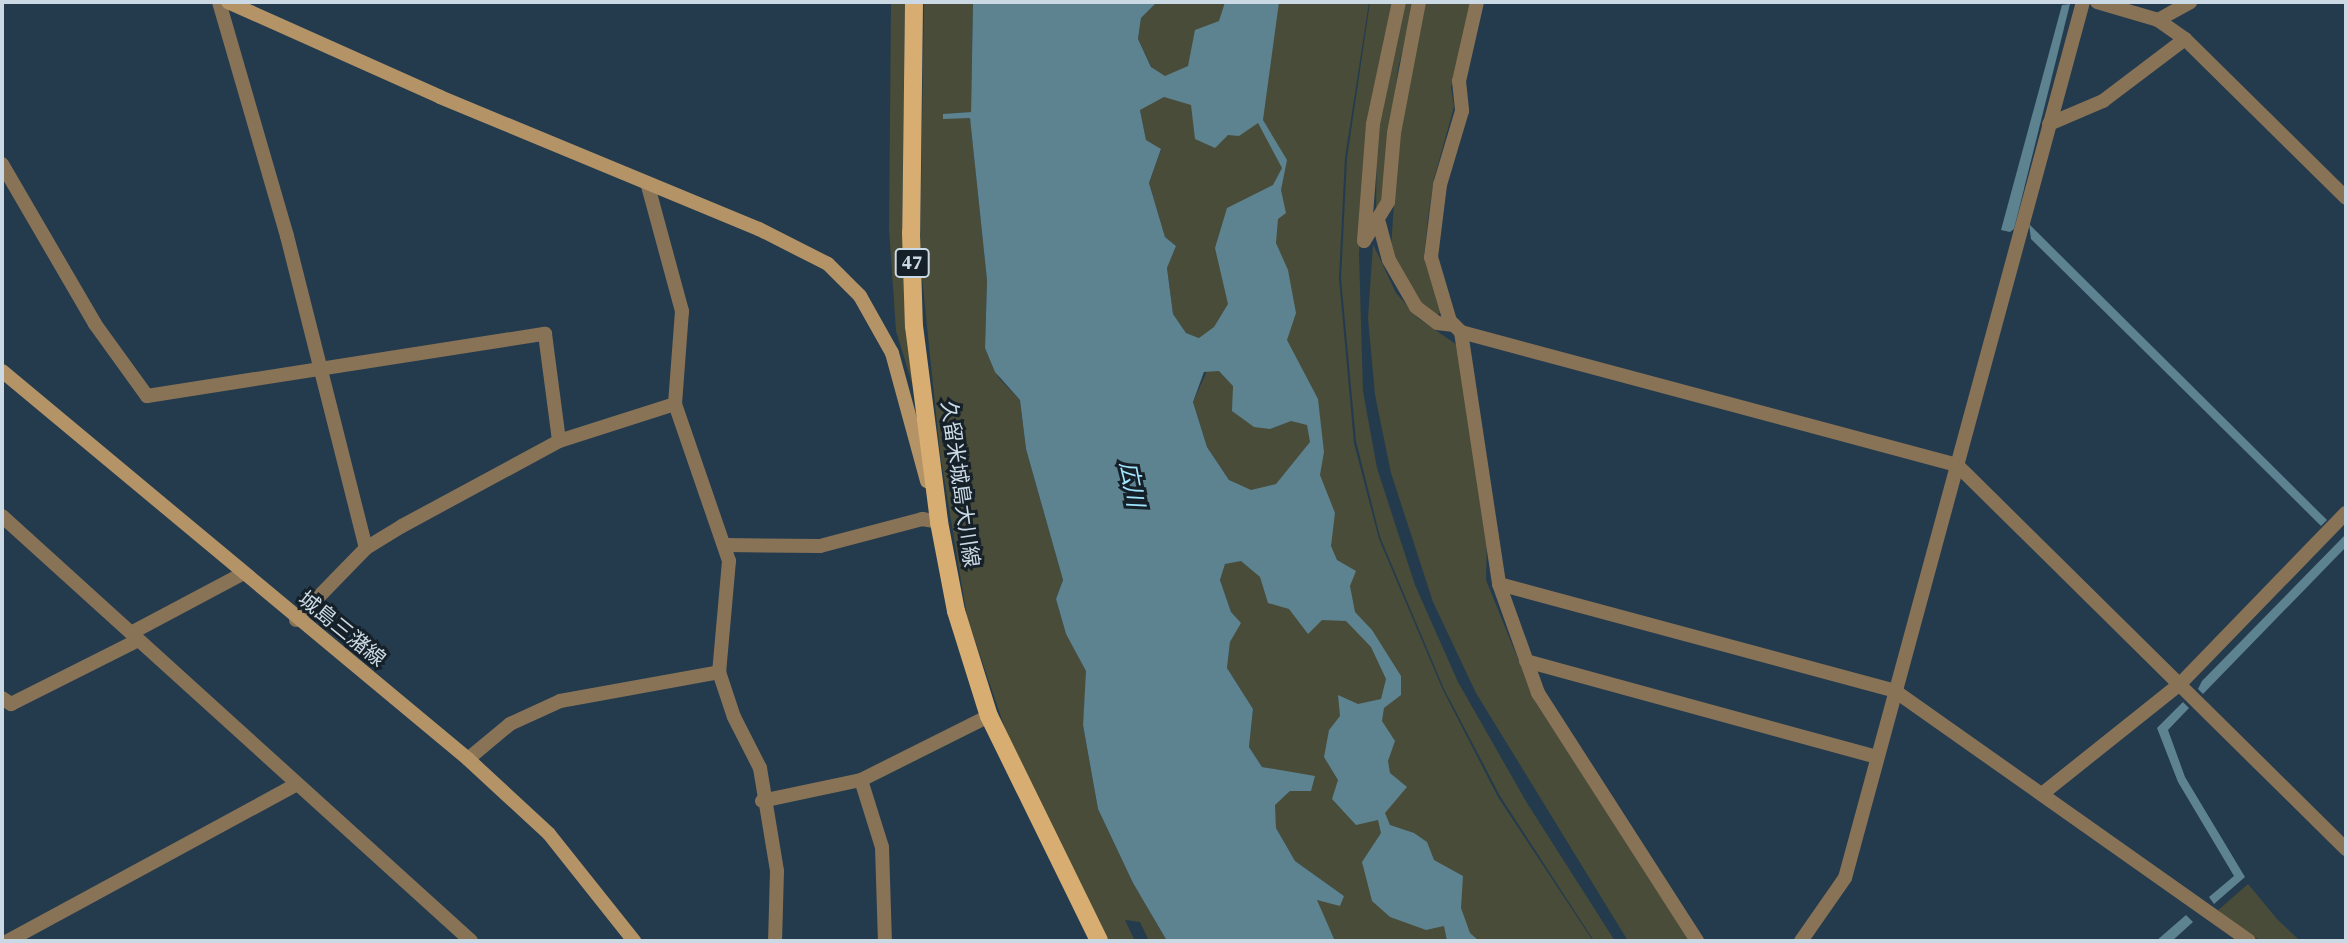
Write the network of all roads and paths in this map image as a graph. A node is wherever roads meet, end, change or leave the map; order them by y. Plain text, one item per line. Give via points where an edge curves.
1 (219, 2) edge
2 (229, 2) edge
3 (914, 2) edge
4 (1399, 2) edge
5 (1419, 2) edge
6 (1477, 2) edge
7 (2083, 2) edge
8 (2097, 2) edge
9 (2190, 2) edge
10 (2158, 20) junction
11 (2185, 39) junction
12 (2049, 124) junction
13 (2, 164) edge
14 (648, 186) junction
15 (2346, 198) edge
16 (1379, 223) junction
17 (1458, 328) junction
18 (321, 370) junction
19 (2, 371) edge
20 (675, 404) junction
21 (559, 441) junction
22 (1957, 465) junction
23 (2346, 513) edge
24 (2, 516) edge
25 (939, 522) junction
26 (724, 545) junction
27 (366, 548) junction
28 (243, 574) junction
29 (1499, 584) junction
30 (296, 620) junction
31 (135, 636) junction
32 (1525, 660) junction
33 (719, 671) junction
34 (2180, 684) junction
35 (1895, 691) junction
36 (2, 698) edge
37 (989, 716) junction
38 (1877, 757) junction
39 (468, 759) junction
40 (861, 780) junction
41 (297, 784) junction
42 (2042, 794) junction
43 (762, 801) junction
44 (2346, 849) edge
45 (8, 941) edge
46 (471, 941) edge
47 (634, 941) edge
48 (775, 941) edge
49 (885, 941) edge
50 (1099, 941) edge
51 (1698, 941) edge
52 (1801, 941) edge
53 (2249, 941) edge

1 - 18 street
2 - 14 street
3 - 25 main road, 久留米城島大川線 / 47 via 914,326
4 - 16 street via 1373,124 1364,241
5 - 16 street via 1394,133 1388,202
6 - 17 street via 1459,80 1462,111 1440,185 1431,257
7 - 12 street
8 - 10 street
9 - 10 street
10 - 11 street
11 - 12 street via 2104,101
11 - 15 street
12 - 22 street
13 - 18 street via 95,324 147,396
14 - 20 street via 682,311
14 - 25 street via 759,229 828,264 860,296 892,353
16 - 17 street via 1389,260 1416,307 1437,323
17 - 22 street
17 - 29 street
18 - 21 street via 545,334
18 - 27 street
19 - 28 street, 城島三潴線
20 - 21 street
20 - 26 street
21 - 27 street
22 - 34 street
22 - 35 street
23 - 34 street
24 - 31 street
25 - 26 street via 922,519 820,546
25 - 37 main road, 久留米城島大川線 / 47 via 956,611
26 - 33 street via 729,586
27 - 30 street
28 - 30 street, 城島三潴線
28 - 31 street
29 - 32 street
29 - 35 street
30 - 39 street, 城島三潴線
31 - 36 street via 10,704
31 - 41 street
32 - 38 street
32 - 51 street via 1538,693
33 - 39 street via 560,701 510,724
33 - 43 street via 734,717 760,768
34 - 42 street
34 - 44 street
35 - 38 street
35 - 42 street
37 - 40 street
37 - 50 main road, 久留米城島大川線 / 47
38 - 52 street via 1844,878
39 - 47 street, 城島三潴線 via 549,834
40 - 43 street
40 - 49 street via 882,847
41 - 45 street
41 - 46 street
42 - 53 street
43 - 48 street via 777,871

